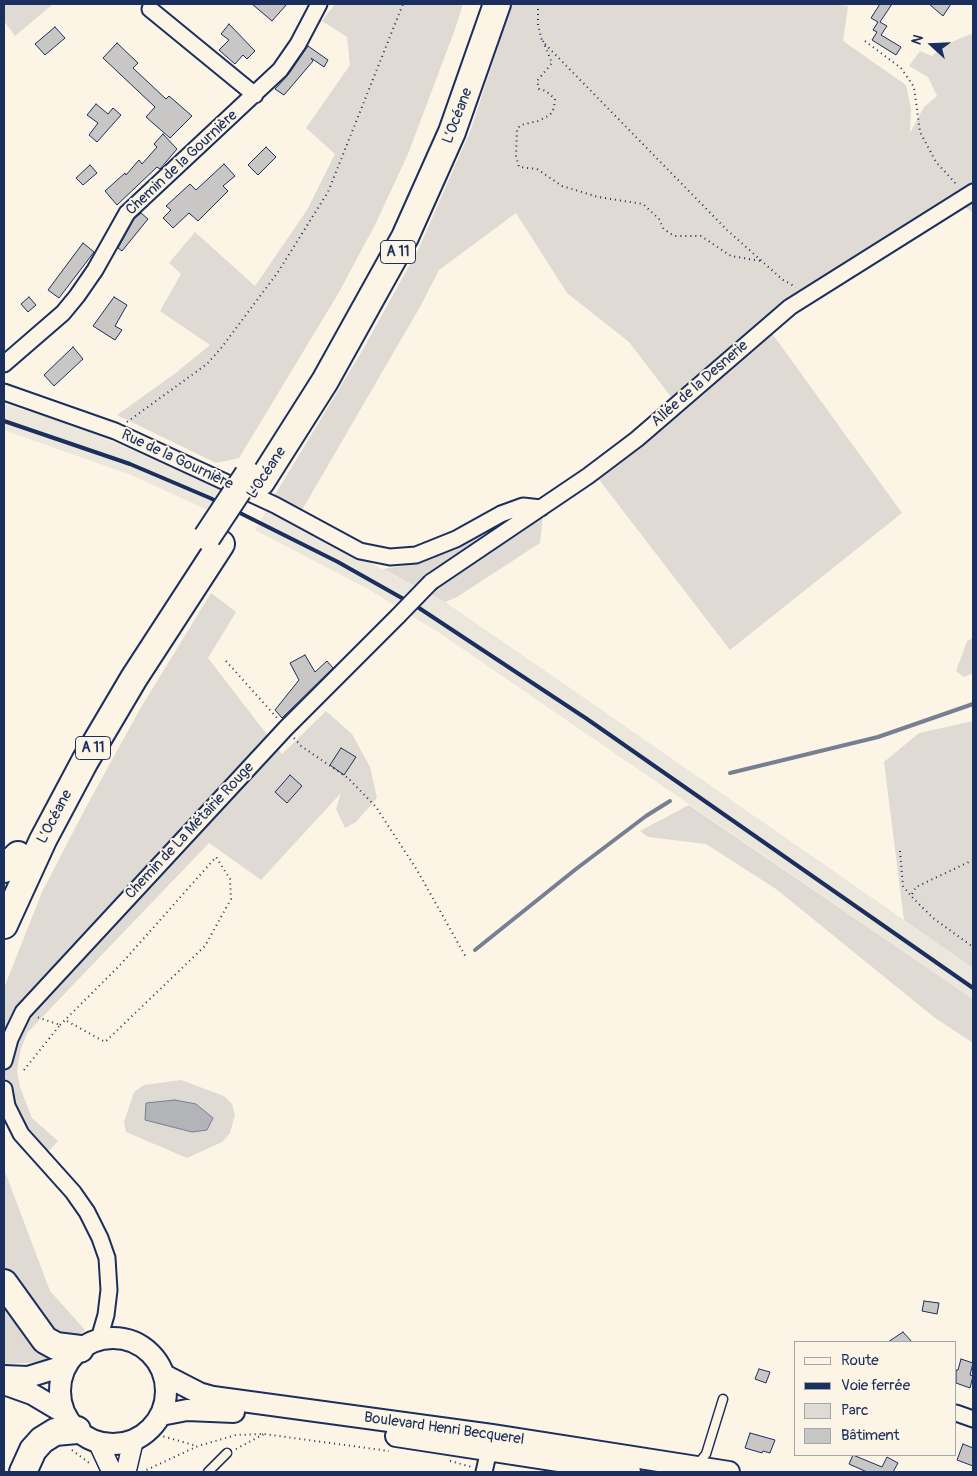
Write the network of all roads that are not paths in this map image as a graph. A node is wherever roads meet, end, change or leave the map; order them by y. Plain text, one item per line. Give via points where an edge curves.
1 (319, 4) edge
2 (481, 4) edge
3 (497, 4) edge
4 (150, 9) dead end
5 (255, 95) junction
6 (970, 193) edge
7 (4, 364) edge
8 (4, 392) edge
9 (254, 478) junction
10 (540, 508) junction
11 (214, 540) junction
12 (398, 616) joint
13 (11, 862) edge
14 (4, 886) edge
15 (4, 925) edge
16 (4, 1061) edge
17 (4, 1089) edge
18 (4, 1283) edge
19 (82, 1351) junction
20 (164, 1375) junction
21 (4, 1376) edge
22 (4, 1384) edge
23 (723, 1399) dead end
24 (957, 1413) edge
25 (973, 1419) edge
26 (158, 1420) junction
27 (80, 1429) junction
28 (133, 1442) junction
29 (227, 1453) road end
30 (488, 1457) edge
31 (636, 1470) edge
32 (692, 1470) edge
33 (23, 1472) edge
34 (112, 1472) edge
35 (126, 1472) edge
36 (208, 1472) edge
37 (729, 1472) edge

1 - 5 street, Chemin de la Gournière via 280,70
2 - 9 highway, L’Océane / A 11 via 440,120 392,229
3 - 9 highway, L’Océane / A 11 via 452,132 405,237 330,373
4 - 5 street
5 - 7 street, Chemin de la Gournière via 127,212 77,296 48,327
6 - 10 street, Allée de la Desnerie via 790,307 637,439
8 - 10 street, Rue de la Gournière via 115,431 275,505 360,551 390,557 416,555 456,539 501,514 523,506
9 - 11 highway, L’Océane / A 11
10 - 12 street, Allée de la Desnerie, bridge via 431,582
11 - 13 highway, L’Océane / A 11 via 102,702
11 - 15 highway, L’Océane / A 11 via 85,761 42,840
12 - 16 street, Chemin de La Métairie Rouge via 286,728 23,1012
13 - 14 highway, L’Océane / A 11
17 - 19 street via 7,1106 21,1134 87,1212 106,1258 109,1290 106,1315
18 - 19 highway via 45,1340 56,1346
19 - 20 main road via 123,1338 154,1356
19 - 21 main road via 28,1377
19 - 27 main road via 60,1389
20 - 26 main road via 167,1392
20 - 30 main road, Boulevard Henri Becquerel via 213,1397
22 - 27 main road via 32,1394
23 - 32 lane via 706,1454
24 - 25 street
26 - 28 main road
26 - 30 main road, Boulevard Henri Becquerel via 187,1410 220,1410
27 - 28 main road via 116,1445
27 - 33 highway via 55,1432 42,1440 33,1450
27 - 34 street
28 - 35 street
29 - 36 lane
30 - 31 main road, Boulevard Henri Becquerel
30 - 32 main road, Boulevard Henri Becquerel
32 - 37 main road, Boulevard Henri Becquerel

